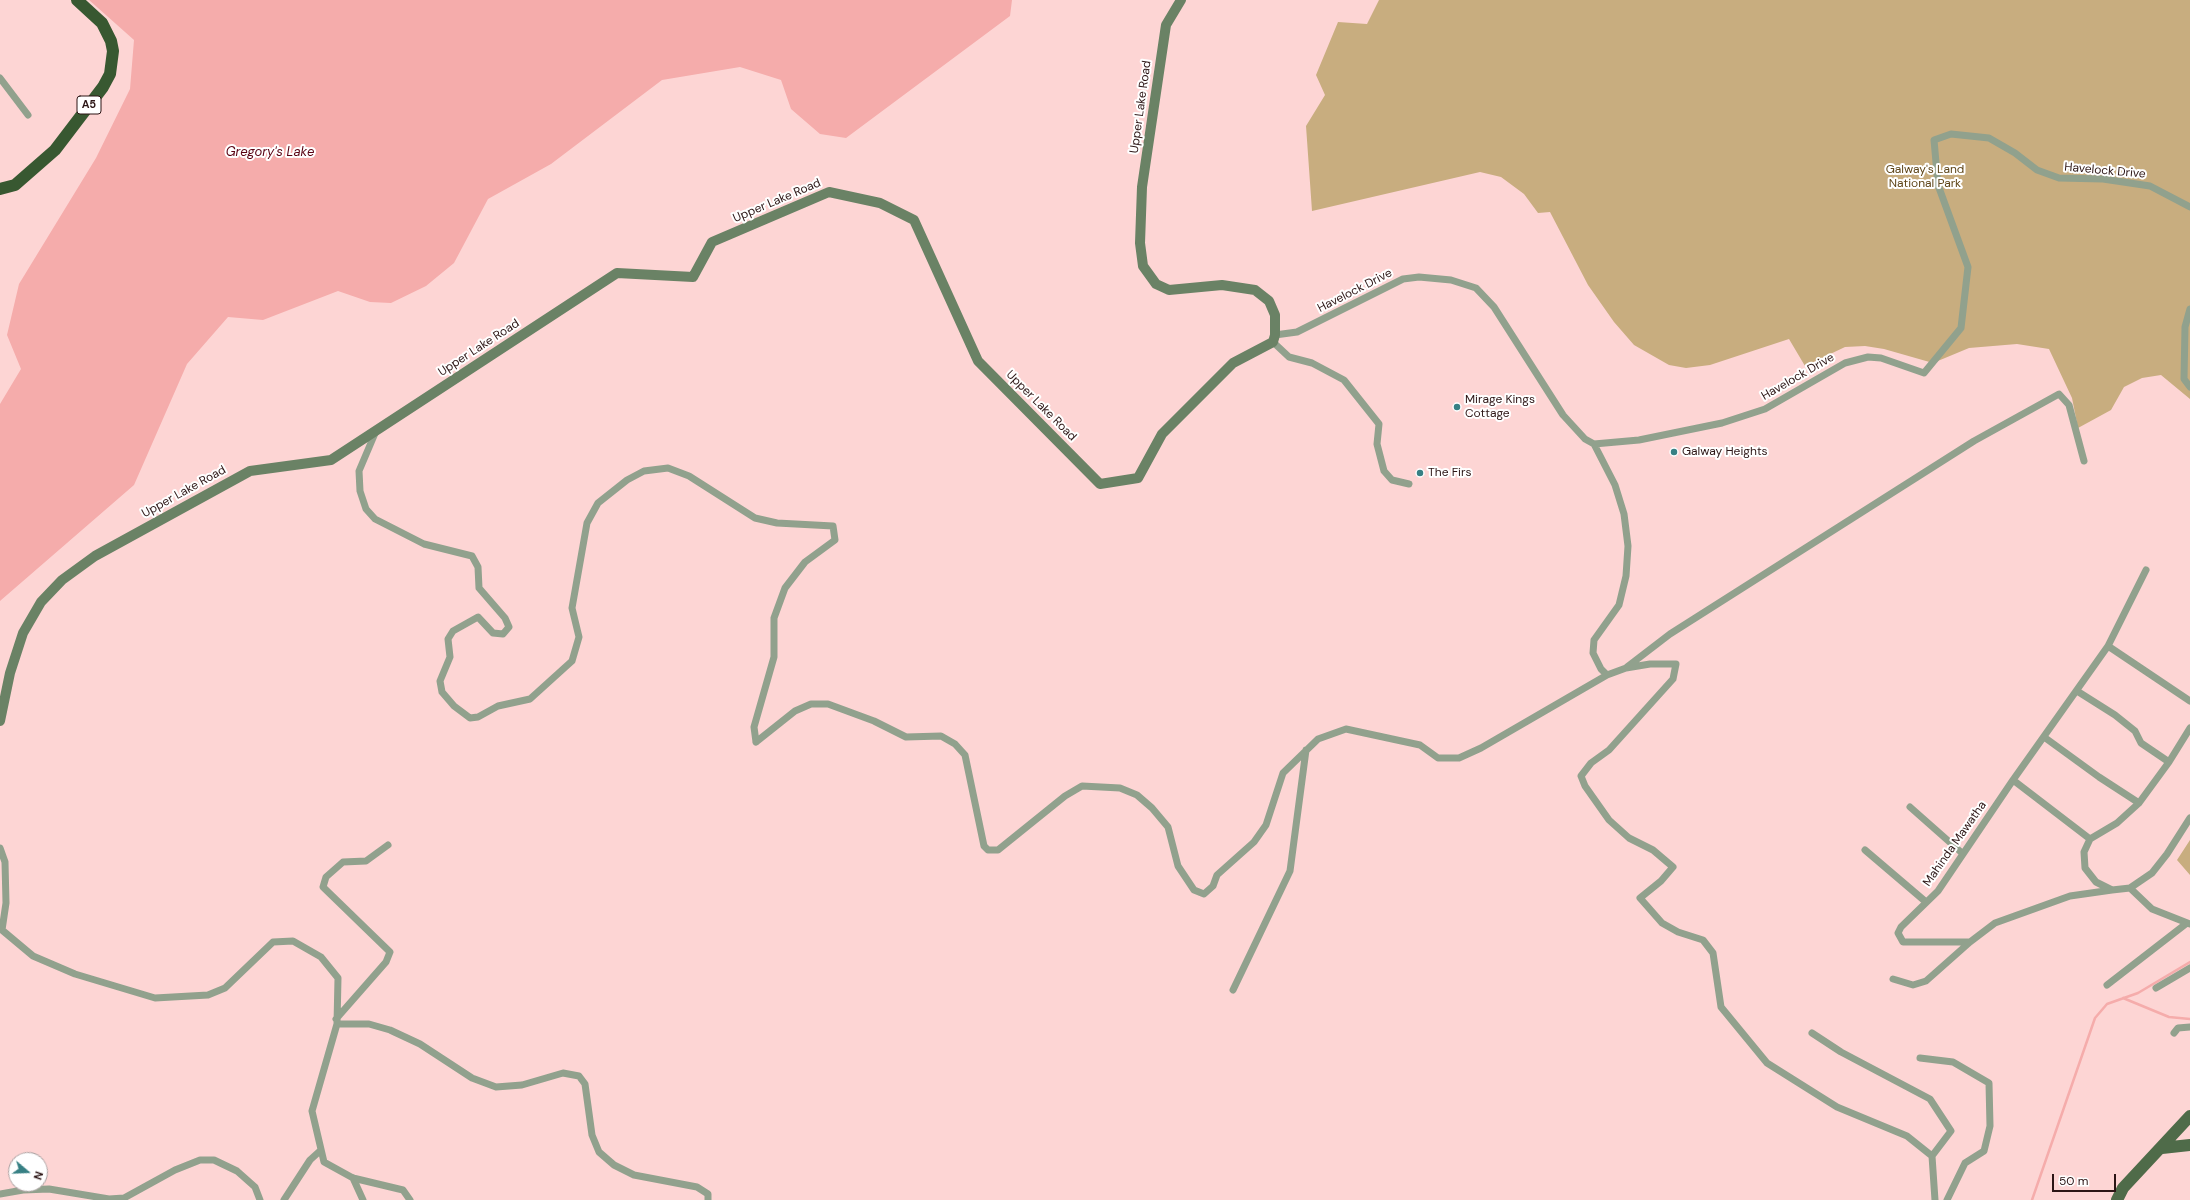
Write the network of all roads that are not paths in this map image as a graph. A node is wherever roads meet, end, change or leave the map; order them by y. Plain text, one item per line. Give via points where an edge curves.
1 (77, 0) edge
2 (1181, 0) edge
3 (0, 78) edge
4 (28, 115) dead end
5 (0, 189) edge
6 (2190, 207) edge
7 (2190, 309) edge
8 (1274, 339) junction
9 (2190, 387) edge
10 (376, 430) junction
11 (1594, 444) junction
12 (2084, 461) dead end
13 (1409, 484) dead end
14 (2146, 570) dead end
15 (2108, 646) junction
16 (1626, 668) junction
17 (1607, 675) junction
18 (2077, 691) junction
19 (2190, 701) edge
20 (0, 721) edge
21 (2190, 728) edge
22 (2044, 737) junction
23 (1306, 750) junction
24 (2169, 762) junction
25 (2013, 780) junction
26 (2139, 802) junction
27 (1910, 807) dead end
28 (2190, 818) edge
29 (2090, 839) junction
30 (388, 845) dead end
31 (0, 848) edge
32 (1865, 850) dead end
33 (1962, 853) junction
34 (2130, 888) junction
35 (2112, 890) junction
36 (1926, 902) junction
37 (2188, 923) edge
38 (1970, 942) junction
39 (2190, 968) edge
40 (1893, 979) dead end
41 (2107, 985) dead end
42 (2156, 988) dead end
43 (1233, 990) dead end
44 (336, 1021) junction
45 (2190, 1027) edge
46 (1812, 1033) dead end
47 (2174, 1033) dead end
48 (1920, 1058) dead end
49 (2190, 1116) edge
50 (2190, 1145) edge
51 (2162, 1148) junction
52 (321, 1150) junction
53 (1932, 1156) junction
54 (353, 1178) junction
55 (0, 1194) edge
56 (260, 1200) edge
57 (284, 1200) edge
58 (363, 1200) edge
59 (410, 1200) edge
60 (708, 1200) edge
61 (1935, 1200) edge
62 (1947, 1200) edge
63 (2117, 1200) edge

1 - 5 highway, A5 via 102,23 112,41 114,51 110,74 55,150 15,185
2 - 8 street, Upper Lake Road via 1166,25 1143,180 1140,243 1143,266 1156,284 1169,290 1222,285 1255,290 1269,301 1275,315
3 - 4 street
6 - 11 street, Havelock Drive via 2150,186 2103,179 2059,178 2037,170 1989,138 1951,134 1934,140 1938,185 1968,267 1961,328 1924,373 1881,358 1868,357 1845,363 1765,409 1722,423 1639,440
7 - 9 street via 2185,327 2184,379
8 - 10 street, Upper Lake Road via 1233,363 1162,434 1138,478 1100,484 978,361 914,220 880,203 829,192 712,242 693,277 617,273
8 - 11 street, Havelock Drive via 1297,332 1403,279 1419,277 1451,280 1476,288 1494,307 1563,415 1585,439
8 - 13 street via 1289,357 1312,363 1344,380 1379,424 1377,444 1384,471 1392,480
10 - 20 street, Upper Lake Road via 331,460 250,471 95,556 62,580 41,602 23,633 10,673
10 - 23 street via 359,471 360,491 366,509 375,519 424,544 472,556 478,568 479,588 506,618 509,627 503,634 493,633 478,617 453,630 448,639 450,656 440,681 442,692 454,706 470,718 478,717 498,706 530,699 572,661 579,637 572,608 587,523 598,503 627,480 644,471 668,468 689,476 755,518 777,523 832,526 835,540 805,562 785,588 774,618 774,657 754,726 756,742 795,711 811,704 828,704 874,720 906,737 941,736 955,744 965,755 984,846 988,850 998,850 1065,796 1082,786 1120,788 1137,795 1152,808 1168,828 1178,866 1194,890 1204,894 1213,886 1217,875 1254,842 1266,825 1283,773
11 - 17 street via 1615,485 1624,514 1628,546 1626,576 1619,604 1594,640 1593,653 1601,670
12 - 16 street via 2069,405 2059,394 1974,441 1670,634
14 - 15 street, Mahinda Mawatha
15 - 18 street, Mahinda Mawatha
15 - 19 street
16 - 17 street
16 - 53 street via 1650,664 1676,664 1673,679 1609,750 1591,763 1582,776 1585,786 1609,820 1629,838 1653,850 1673,867 1640,898 1662,923 1678,932 1703,940 1712,953 1721,1007 1767,1063 1837,1107 1907,1136
17 - 23 street via 1481,748 1459,758 1438,758 1420,745 1346,729 1318,739
18 - 22 street, Mahinda Mawatha
18 - 24 street via 2115,715 2135,731 2141,743
21 - 24 street
22 - 25 street, Mahinda Mawatha
22 - 26 street
23 - 43 street via 1290,871
24 - 26 street
25 - 29 street
25 - 33 street, Mahinda Mawatha
26 - 29 street via 2117,823
27 - 33 street
28 - 34 street via 2152,873
29 - 35 street via 2084,852 2085,868 2096,882
30 - 44 street via 366,861 343,862 326,877 322,887 390,952 386,962
31 - 44 street via 5,862 6,903 2,930 34,956 76,974 155,998 208,995 225,988 273,942 293,942 321,957 338,978
32 - 36 street
33 - 36 street, Mahinda Mawatha via 1938,891
34 - 35 street
34 - 37 street via 2152,909
35 - 38 street via 2070,896 1995,923
36 - 38 street, Mahinda Mawatha via 1901,927 1898,933 1903,942
37 - 41 street
38 - 40 street via 1926,981 1913,986
39 - 42 street
44 - 52 street via 312,1111
44 - 60 street via 369,1024 390,1030 420,1044 472,1078 496,1087 522,1085 563,1073 579,1076 585,1084 592,1135 599,1152 614,1165 634,1175 697,1186 708,1194
45 - 47 street via 2178,1028
46 - 53 street via 1841,1052 1930,1099 1951,1132
48 - 62 street via 1953,1062 1989,1082 1990,1126 1984,1151 1965,1163
49 - 51 main road
50 - 51 main road
51 - 63 main road via 2122,1188
52 - 54 street via 324,1162
52 - 57 street via 310,1160
53 - 61 street
54 - 58 street
54 - 59 street via 402,1190
55 - 56 street via 49,1189 109,1199 124,1198 175,1170 200,1160 214,1160 237,1171 255,1188

